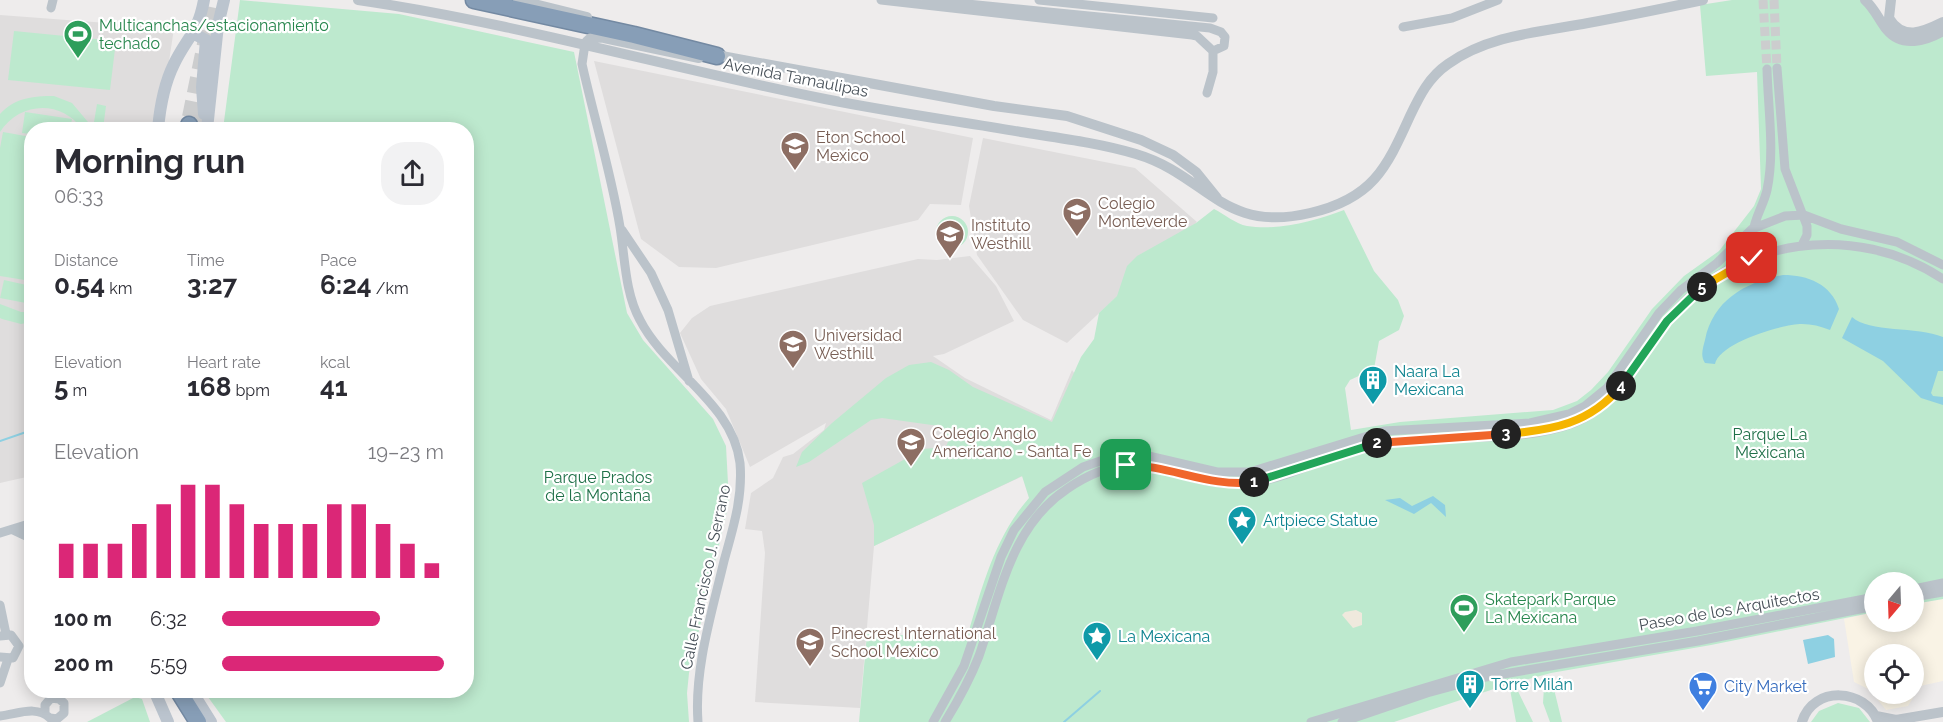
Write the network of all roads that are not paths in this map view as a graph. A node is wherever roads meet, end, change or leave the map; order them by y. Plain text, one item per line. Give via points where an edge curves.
1 (204, 0) edge
2 (224, 0) edge
3 (358, 0) edge
4 (474, 0) edge
5 (518, 0) edge
6 (881, 0) edge
7 (927, 0) edge
8 (1039, 0) edge
9 (1498, 0) edge
10 (1703, 0) edge
11 (1865, 0) edge
12 (1891, 0) edge
13 (1213, 18) dead end
14 (1943, 22) edge
15 (1403, 27) dead end
16 (1943, 31) edge
17 (194, 34) junction
18 (585, 44) junction
19 (1213, 51) junction
20 (717, 56) junction
21 (1777, 68) tunnel mouth
22 (1767, 69) tunnel mouth
23 (1207, 93) dead end
24 (1067, 116) junction
25 (159, 122) edge
26 (200, 122) edge
27 (200, 122) edge
28 (1063, 138) junction
29 (1219, 201) junction
30 (1804, 215) junction
31 (620, 226) junction
32 (1752, 229) junction
33 (1802, 245) junction
34 (1763, 254) junction
35 (1943, 265) edge
36 (1943, 279) edge
37 (690, 383) junction
38 (1581, 414) junction
39 (1242, 473) junction
40 (1243, 484) junction
41 (24, 526) edge
42 (13, 530) junction
43 (0, 533) edge
44 (24, 535) edge
45 (1943, 583) edge
46 (1924, 587) edge
47 (1943, 592) edge
48 (1924, 595) edge
49 (1864, 599) edge
50 (0, 605) edge
51 (1864, 608) edge
52 (3, 635) edge
53 (1697, 636) junction
54 (4, 658) edge
55 (971, 661) junction
56 (1512, 667) junction
57 (0, 683) edge
58 (158, 698) edge
59 (171, 698) edge
60 (183, 698) edge
61 (195, 698) edge
62 (45, 712) junction
63 (1943, 712) edge
64 (63, 715) junction
65 (0, 716) edge
66 (1877, 719) edge
67 (170, 720) edge
68 (71, 722) edge
69 (186, 722) edge
70 (198, 722) edge
71 (211, 722) edge
72 (698, 722) edge
73 (933, 722) edge
74 (945, 722) edge
75 (1311, 722) edge
76 (1342, 722) edge
77 (1802, 722) edge

1 - 17 main road
2 - 27 main road
3 - 18 street, Avenida Tamaulipas via 421,9
4 - 20 highway
5 - 20 street, Avenida Tamaulipas via 654,33
6 - 19 street via 1192,35
7 - 19 street via 1210,28 1225,37 1224,46
8 - 13 street
9 - 15 street via 1452,18
10 - 29 street, Avenida Tamaulipas via 1492,40 1448,63 1424,86 1387,166 1369,187 1337,204 1310,213 1277,217 1248,215
11 - 16 street via 1887,31 1896,37 1916,42
12 - 14 street via 1889,18 1899,30 1915,34
17 - 25 main road via 172,67 160,103
17 - 26 main road via 206,40
18 - 20 street via 594,37 695,59
18 - 28 street, Avenida Tamaulipas via 725,79
18 - 31 street, Calle Francisco J. Serrano via 582,63
19 - 23 street
20 - 24 street, Avenida Tamaulipas
21 - 30 street via 1783,158 1789,183
22 - 32 street via 1769,176 1765,199
24 - 28 street
24 - 29 street, Avenida Tamaulipas via 1173,155 1196,172
28 - 29 street, Avenida Tamaulipas via 1137,154 1168,166
30 - 32 street via 1785,216
30 - 33 street via 1808,230
30 - 35 street via 1841,229 1897,242
31 - 37 street, Calle Francisco J. Serrano via 660,292
31 - 37 street, Calle Francisco J. Serrano via 631,297 639,319 654,343
32 - 34 street via 1754,243
32 - 38 street via 1671,300 1607,388
33 - 34 street
33 - 36 street via 1837,243 1881,250 1911,260
34 - 38 street via 1721,273 1687,299 1620,388 1602,406
37 - 72 street, Calle Francisco J. Serrano via 712,404 733,437 741,486 701,666
38 - 39 street via 1530,423 1384,431 1260,471
38 - 40 street via 1562,427 1532,432 1372,444
39 - 40 street
39 - 55 street via 1205,470 1140,454 1106,459 1064,477 1035,502 1014,530 1001,557
40 - 55 street via 1210,481 1148,465 1126,465 1093,474 1067,489 1039,514 1018,544
41 - 42 street
42 - 43 street
42 - 44 street
45 - 46 street
47 - 48 street
49 - 53 street, Paseo de los Arquitectos
50 - 52 street
51 - 53 street, Paseo de los Arquitectos
52 - 54 street via 15,637 19,646 16,655
53 - 56 street, Paseo de los Arquitectos
54 - 57 street
55 - 73 street
55 - 74 street
56 - 75 street, Paseo de los Arquitectos
56 - 76 street, Paseo de los Arquitectos
58 - 67 main road
59 - 69 highway
60 - 70 highway
61 - 71 main road
62 - 64 street via 54,719
62 - 64 street via 47,701 55,698 64,703
62 - 65 street
63 - 66 street
64 - 68 street
66 - 77 street via 1857,698 1833,695 1810,707

